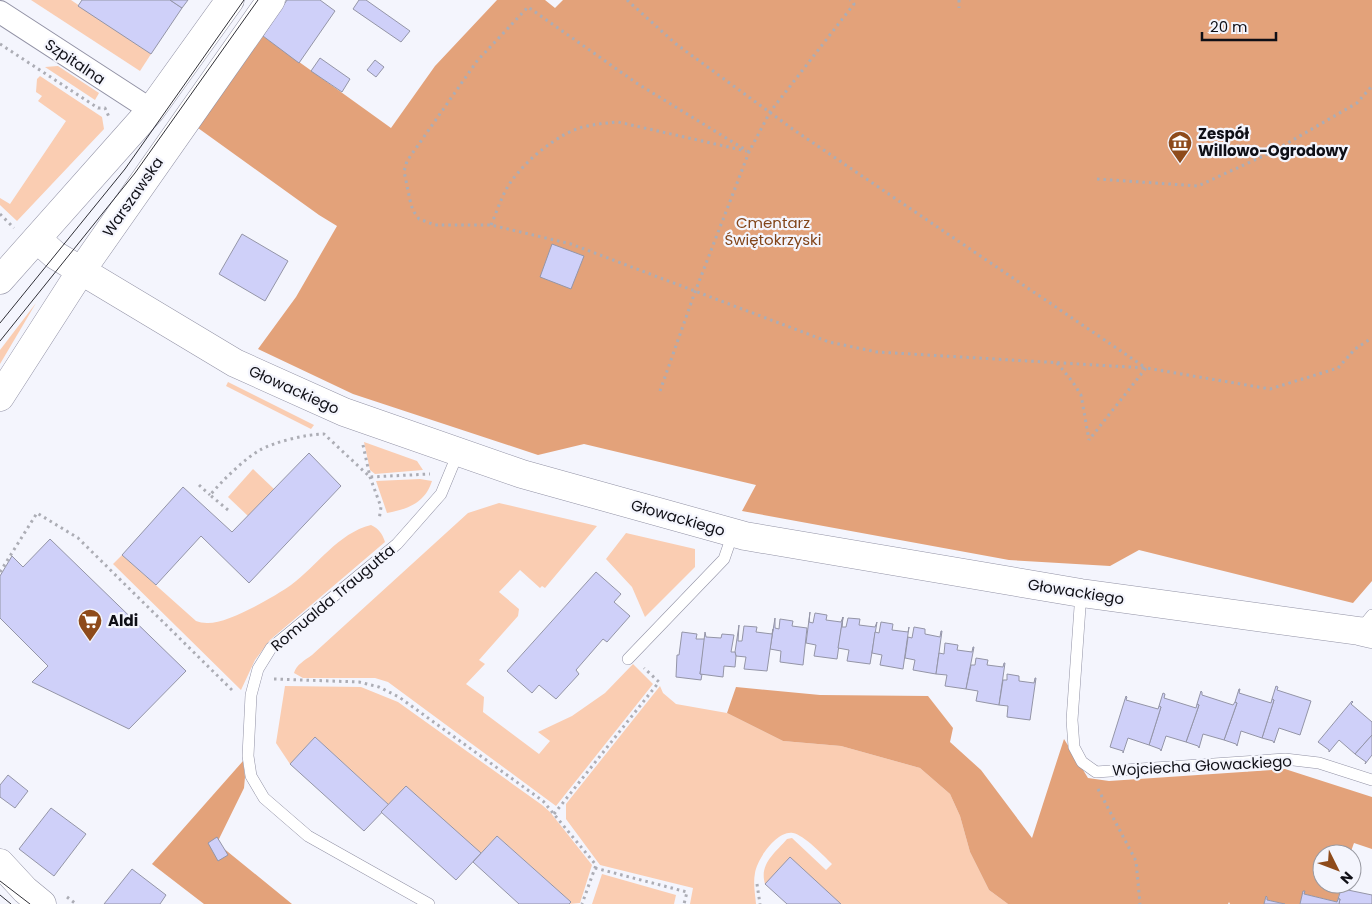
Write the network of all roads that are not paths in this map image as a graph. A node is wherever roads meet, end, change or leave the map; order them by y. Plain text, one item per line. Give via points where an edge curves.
1 (230, 0) edge
2 (271, 0) edge
3 (0, 12) edge
4 (151, 110) junction
5 (26, 234) junction
6 (81, 271) junction
7 (0, 280) edge
8 (0, 398) edge
9 (458, 453) junction
10 (733, 533) junction
11 (1081, 593) junction
12 (1368, 627) edge
13 (628, 659) dead end
14 (1372, 780) edge
15 (0, 863) edge
16 (42, 904) edge
17 (429, 904) edge

1 - 4 street
2 - 6 street, Warszawska
3 - 4 street, Szpitalna
4 - 5 street
5 - 6 street, Głowackiego
5 - 7 street
6 - 8 street, Warszawska
6 - 9 street, Głowackiego via 235,363 344,412
9 - 10 street, Głowackiego
9 - 17 lane, Romualda Traugutta via 442,494 397,544 271,648 258,669 251,694 248,756 251,776 264,798 308,836
10 - 11 street, Głowackiego
10 - 13 lane via 724,559
11 - 12 street, Głowackiego
11 - 14 lane, Wojciecha Głowackiego via 1072,720 1074,746 1082,762 1096,772 1285,759 1319,763
15 - 16 street

